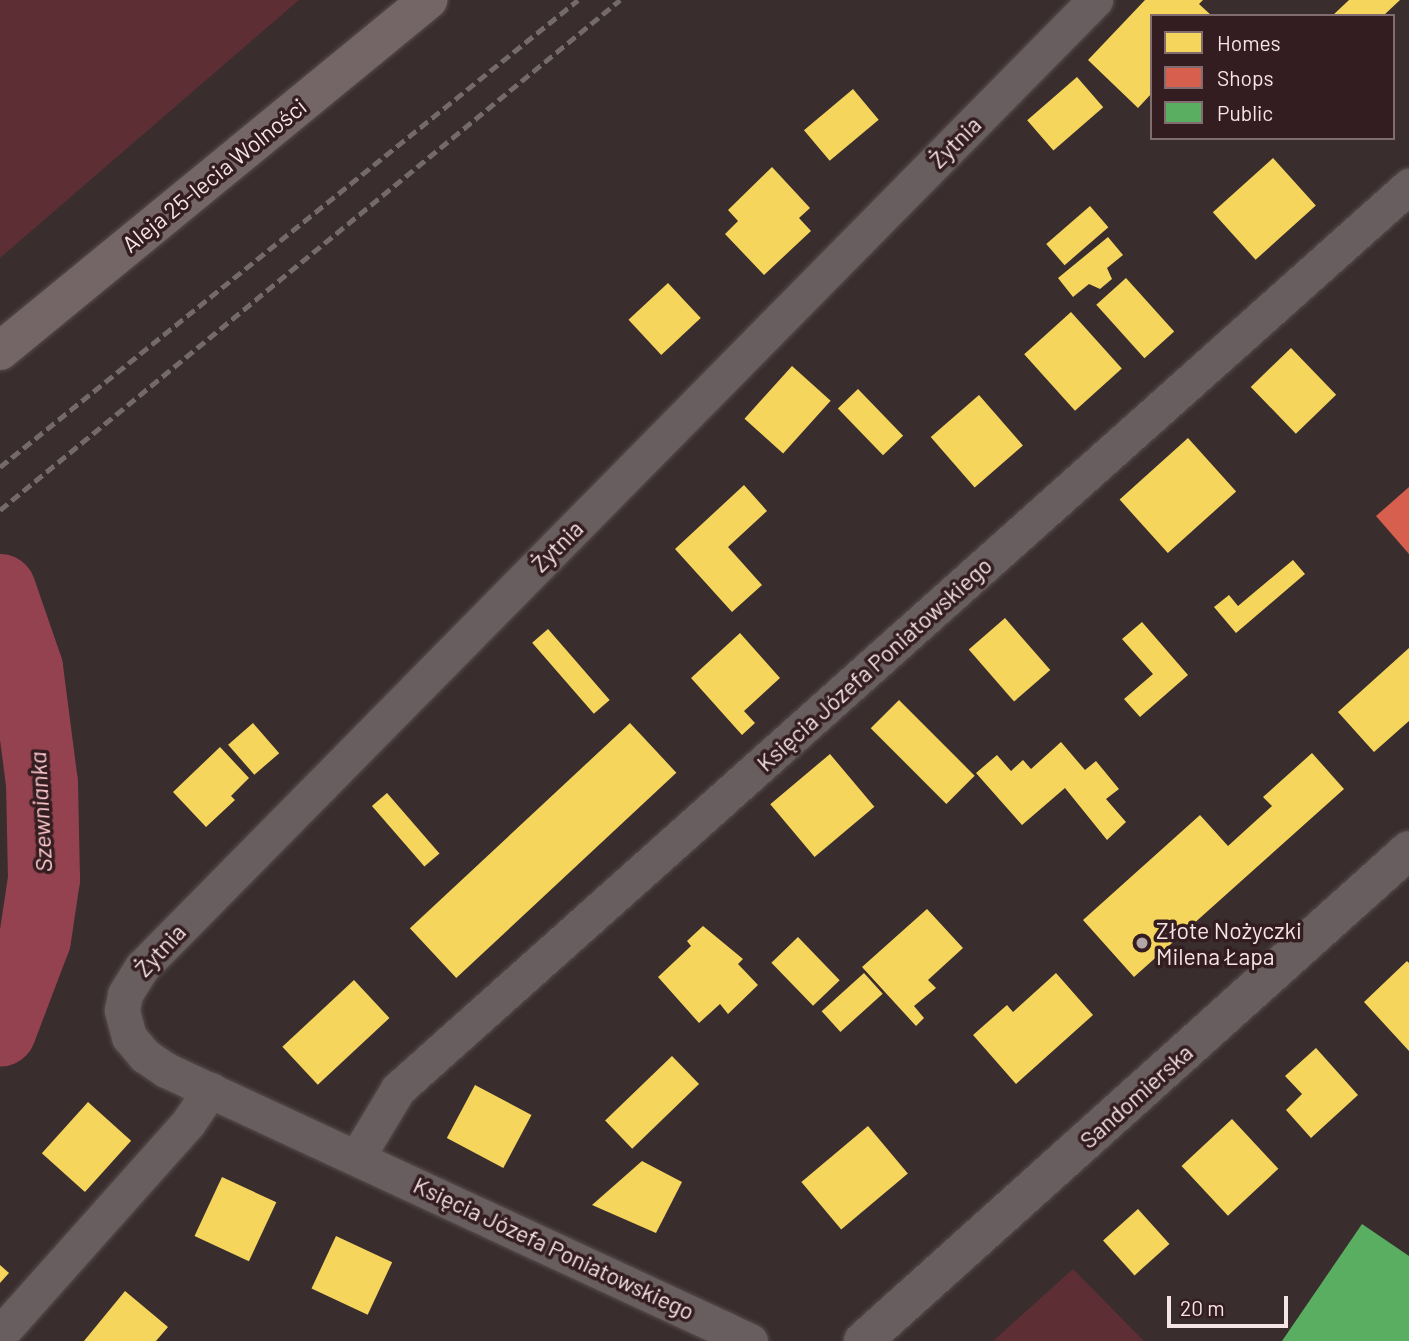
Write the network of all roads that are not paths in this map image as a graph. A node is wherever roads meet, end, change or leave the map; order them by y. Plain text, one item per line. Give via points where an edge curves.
1 (428, 0) edge
2 (1095, 0) edge
3 (1409, 186) edge
4 (0, 351) edge
5 (1409, 850) edge
6 (210, 1090) junction
7 (357, 1157) junction
8 (0, 1334) edge
9 (750, 1341) edge
10 (863, 1341) edge

1 - 4 main road, Aleja 25-lecia Wolności
2 - 6 street, Żytnia via 142,967 125,994 122,1010 129,1037 156,1064
3 - 7 street, Księcia Józefa Poniatowskiego via 398,1089
5 - 10 street, Sandomierska
6 - 7 street, Księcia Józefa Poniatowskiego
6 - 8 street via 188,1123
7 - 9 street, Księcia Józefa Poniatowskiego

